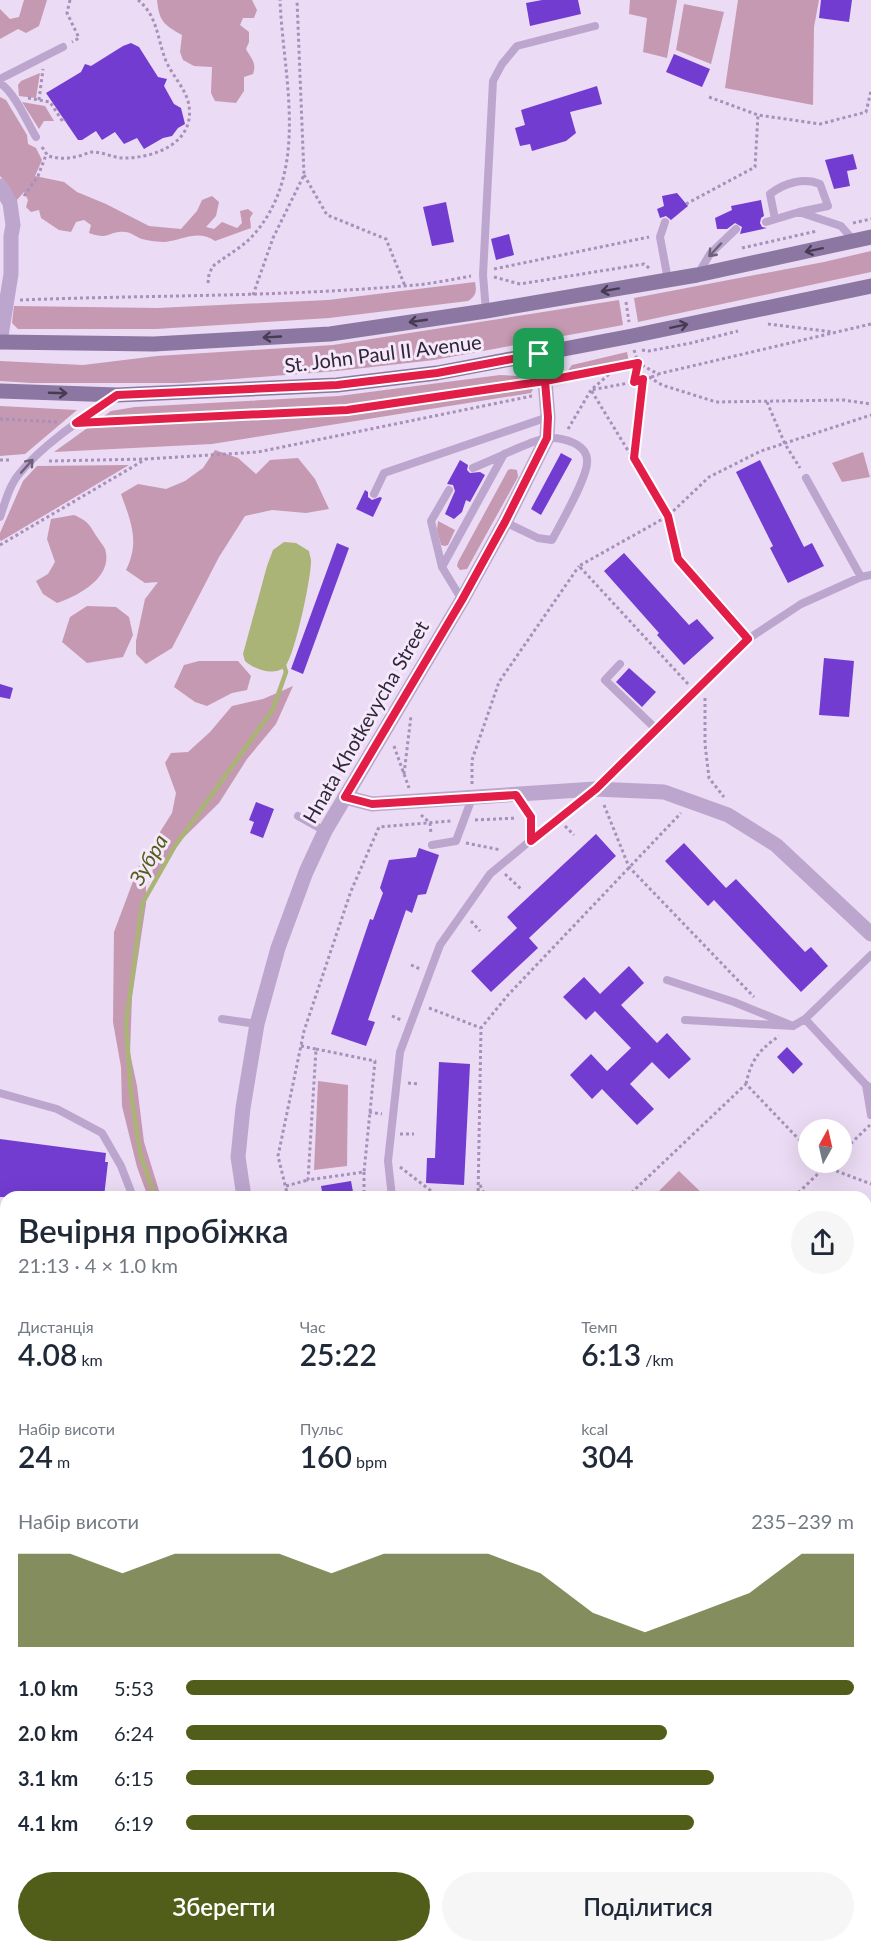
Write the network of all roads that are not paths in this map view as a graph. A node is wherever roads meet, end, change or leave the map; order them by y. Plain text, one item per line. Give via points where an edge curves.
1 (595, 26) dead end
2 (63, 47) road end
3 (0, 81) edge
4 (36, 137) road end
5 (0, 186) edge
6 (799, 212) junction
7 (775, 219) junction
8 (665, 222) dead end
9 (766, 222) dead end
10 (736, 229) dead end
11 (871, 237) edge
12 (854, 241) junction
13 (5, 274) edge
14 (697, 275) junction
15 (668, 280) junction
16 (871, 286) edge
17 (486, 311) junction
18 (0, 342) edge
19 (539, 354) junction
20 (0, 391) edge
21 (117, 395) junction
22 (548, 417) junction
23 (547, 438) junction
24 (504, 454) junction
25 (473, 468) dead end
26 (806, 478) road end
27 (449, 490) dead end
28 (374, 494) dead end
29 (0, 517) edge
30 (505, 522) junction
31 (678, 559) road end
32 (442, 567) junction
33 (871, 575) edge
34 (861, 577) junction
35 (462, 600) junction
36 (748, 639) junction
37 (620, 664) dead end
38 (656, 729) junction
39 (596, 789) junction
40 (516, 795) junction
41 (345, 797) junction
42 (472, 798) junction
43 (297, 816) dead end
44 (325, 831) junction
45 (531, 841) junction
46 (432, 845) road end
47 (871, 934) edge
48 (871, 955) edge
49 (667, 980) dead end
50 (222, 1019) dead end
51 (805, 1019) junction
52 (685, 1020) dead end
53 (257, 1024) junction
54 (793, 1026) junction
55 (868, 1086) edge
56 (0, 1093) edge
57 (871, 1115) edge
58 (131, 1191) edge
59 (243, 1191) edge
60 (391, 1191) edge

1 - 17 lane via 517,46 493,81 483,275
2 - 3 lane
3 - 4 lane
5 - 13 street via 10,203 13,225 7,232
6 - 7 lane
6 - 7 lane via 828,206 820,184 810,180 779,186 770,194
6 - 12 lane via 841,226
7 - 9 lane
8 - 15 lane via 660,237
10 -> 14 lane via 710,254
11 - 12 main road, St. John Paul II Avenue
12 -> 14 main road, St. John Paul II Avenue
13 - 18 street via 8,299
14 - 15 main road, St. John Paul II Avenue
15 -> 17 main road, St. John Paul II Avenue
19 -> 16 main road, St. John Paul II Avenue
17 -> 18 main road, St. John Paul II Avenue via 330,334 154,344
19 - 21 main road, St. John Paul II Avenue via 437,373 337,385
19 - 22 street, Hnata Khotkevycha Street
20 -> 21 main road, St. John Paul II Avenue
29 -> 21 lane via 18,476 33,458
22 - 23 street, Hnata Khotkevycha Street
22 - 28 lane via 384,473
23 - 24 lane
23 - 30 street, Hnata Khotkevycha Street
23 - 30 lane via 577,444 585,451 588,462 558,530 552,540 538,538
24 - 25 lane
24 - 32 lane
26 - 34 lane
27 - 32 lane via 431,521
30 - 35 street, Hnata Khotkevycha Street
31 - 36 lane
32 - 35 lane
33 - 34 lane
34 - 36 lane via 801,604
35 - 41 street, Hnata Khotkevycha Street
36 - 38 lane
37 - 38 lane via 605,680
38 - 39 lane
39 - 40 street
39 - 45 lane
39 - 47 street via 664,792 728,814 776,845
40 - 42 street
40 - 45 lane via 531,817
41 - 42 street via 372,804
41 - 44 street, Hnata Khotkevycha Street
42 - 46 lane via 456,841
43 - 44 lane
44 - 53 street, Hnata Khotkevycha Street via 278,948
45 - 60 lane via 490,874 440,945 400,1053 388,1161
48 - 51 lane
49 - 54 lane
50 - 53 lane
51 - 54 lane
51 - 55 lane
52 - 54 lane
53 - 59 street, Hnata Khotkevycha Street via 238,1156
55 - 57 lane
56 - 58 lane via 57,1109 102,1133

